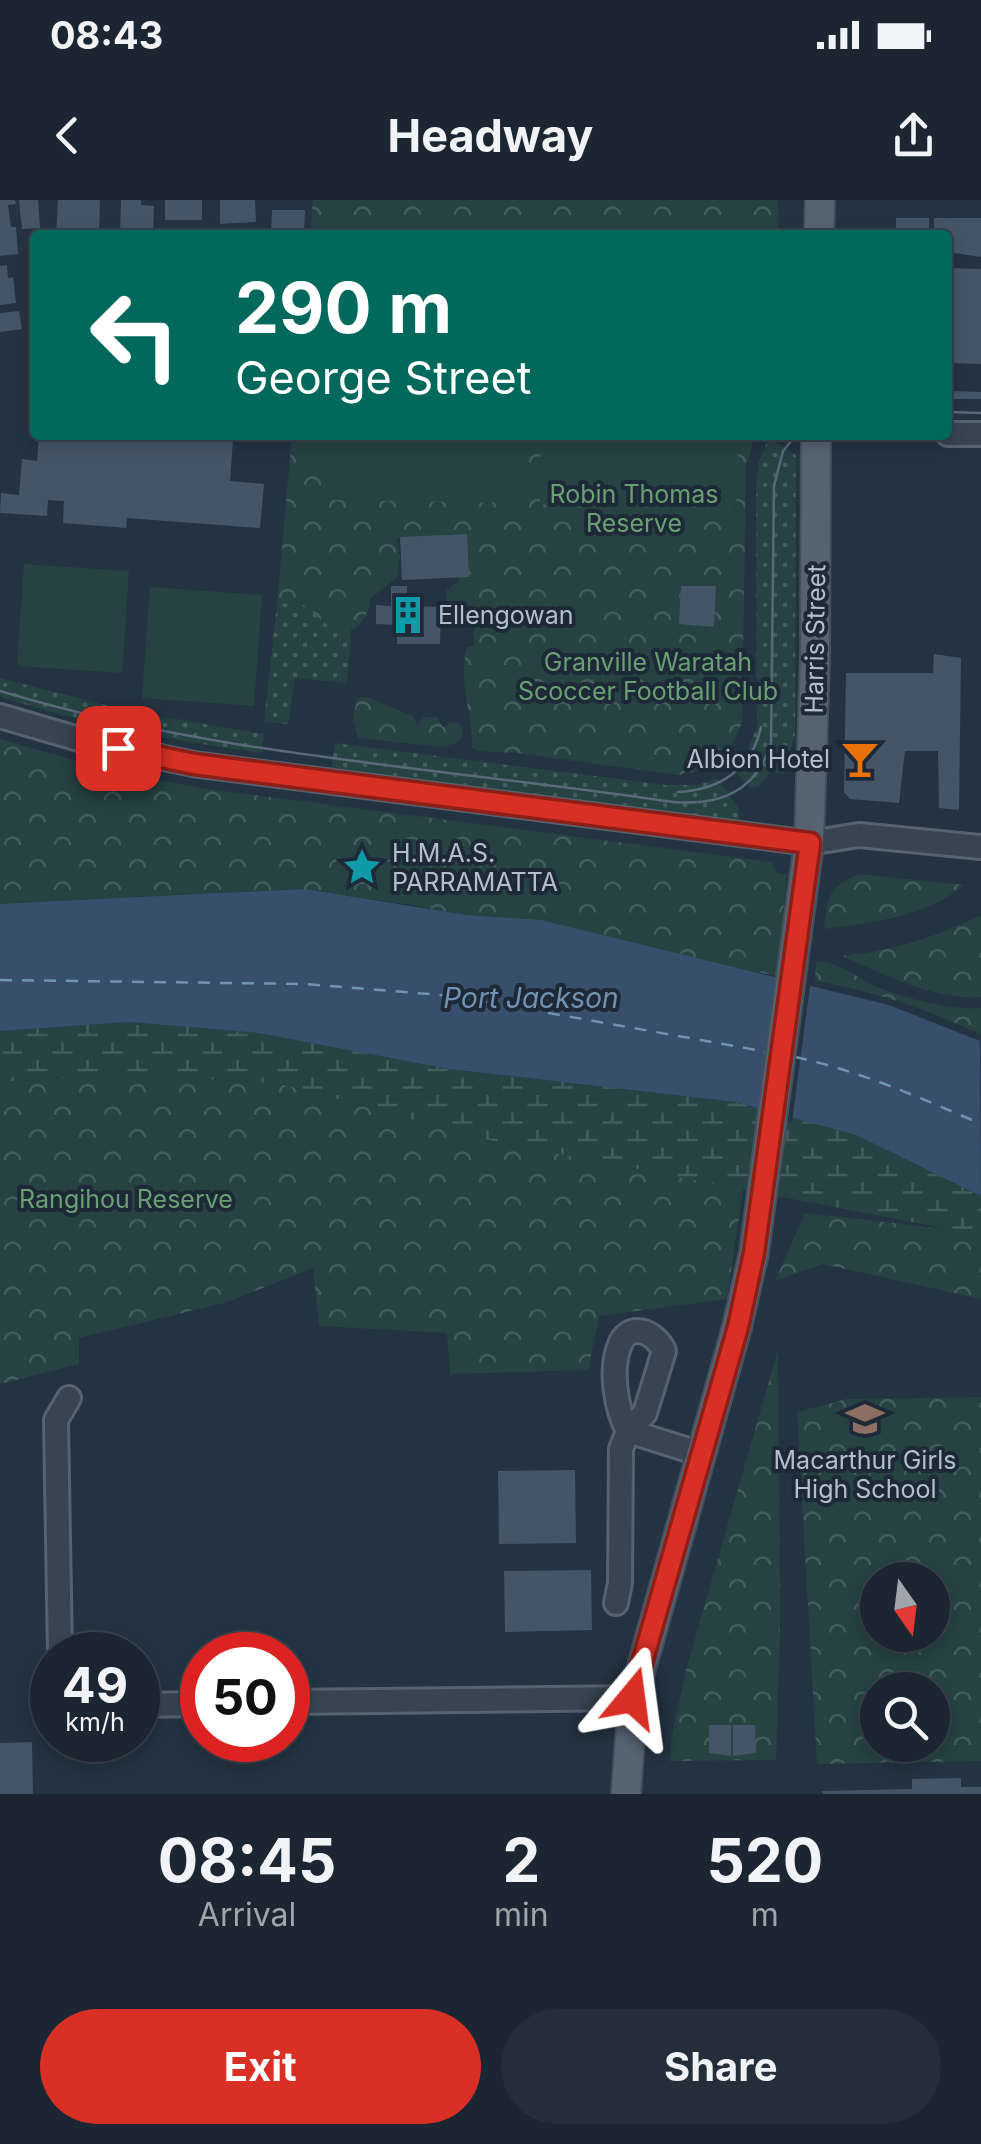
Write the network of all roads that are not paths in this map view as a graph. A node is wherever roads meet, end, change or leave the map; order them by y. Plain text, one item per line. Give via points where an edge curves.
1 (820, 200) edge
2 (819, 230) edge
3 (952, 434) edge
4 (981, 434) edge
5 (816, 440) edge
6 (0, 716) edge
7 (810, 843) junction
8 (981, 847) edge
9 (69, 1398) dead end
10 (701, 1454) junction
11 (616, 1603) dead end
12 (60, 1632) edge
13 (632, 1698) junction
14 (310, 1702) edge
15 (626, 1794) edge

1 - 2 main road
3 - 4 street
5 - 7 main road, Harris Street
6 - 7 street via 194,764
7 - 8 street via 859,834
7 - 10 main road, Harris Street via 754,1253
9 - 12 street via 56,1420
10 - 11 street via 628,1432 621,1449
10 - 13 main road, Harris Street
13 - 14 street
13 - 15 main road, Harris Street

